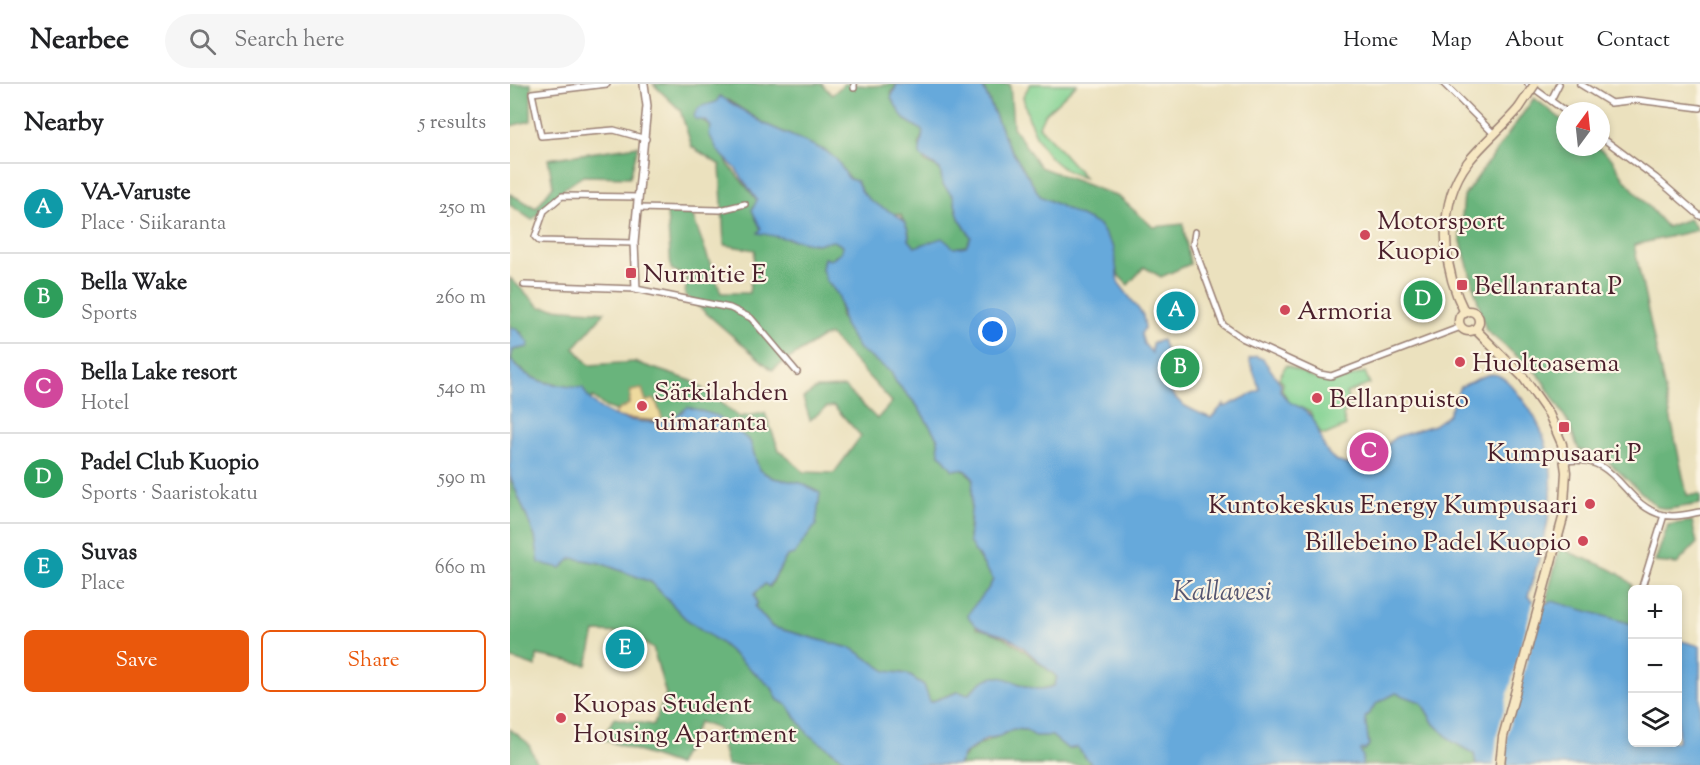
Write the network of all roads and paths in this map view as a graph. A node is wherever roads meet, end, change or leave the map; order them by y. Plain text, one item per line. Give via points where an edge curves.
1 (607, 84) edge
2 (644, 84) edge
3 (1444, 84) edge
4 (1528, 84) edge
5 (1558, 84) edge
6 (1580, 84) edge
7 (1537, 88) edge
8 (1551, 100) junction
9 (1556, 104) edge
10 (1700, 108) edge
11 (1495, 135) junction
12 (646, 139) junction
13 (1610, 144) edge
14 (639, 197) junction
15 (745, 204) dead end
16 (638, 208) junction
17 (1700, 216) edge
18 (1195, 232) dead end
19 (634, 243) junction
20 (524, 285) dead end
21 (636, 289) junction
22 (1465, 313) junction
23 (1461, 327) junction
24 (1475, 329) junction
25 (797, 372) dead end
26 (1566, 461) junction
27 (1700, 512) edge
28 (1664, 515) junction
29 (1643, 585) edge
30 (1500, 765) edge

1 - 12 street via 532,93 541,136 614,130
2 - 12 street
3 - 11 street
4 - 7 street
5 - 8 street
6 - 10 street via 1611,103 1637,100
7 - 8 street
7 - 11 main road, bridge
8 - 9 street
11 - 22 main road via 1468,162 1457,180 1446,223 1454,280
12 - 14 street
13 - 17 street
14 - 16 street
14 - 19 street via 562,196 544,211 536,237 539,241
15 - 16 street via 720,210
16 - 19 street
18 - 23 street via 1193,244 1223,325 1242,338 1320,374 1332,376
19 - 21 street
20 - 21 street
21 - 25 street via 730,308 751,318
22 - 23 main road via 1460,319
22 - 24 main road via 1476,315 1479,321
23 - 24 main road
24 - 26 main road via 1523,377 1549,414
26 - 28 street via 1584,459 1601,464 1644,505
26 - 30 main road via 1566,503 1503,737
27 - 28 street
28 - 29 street

